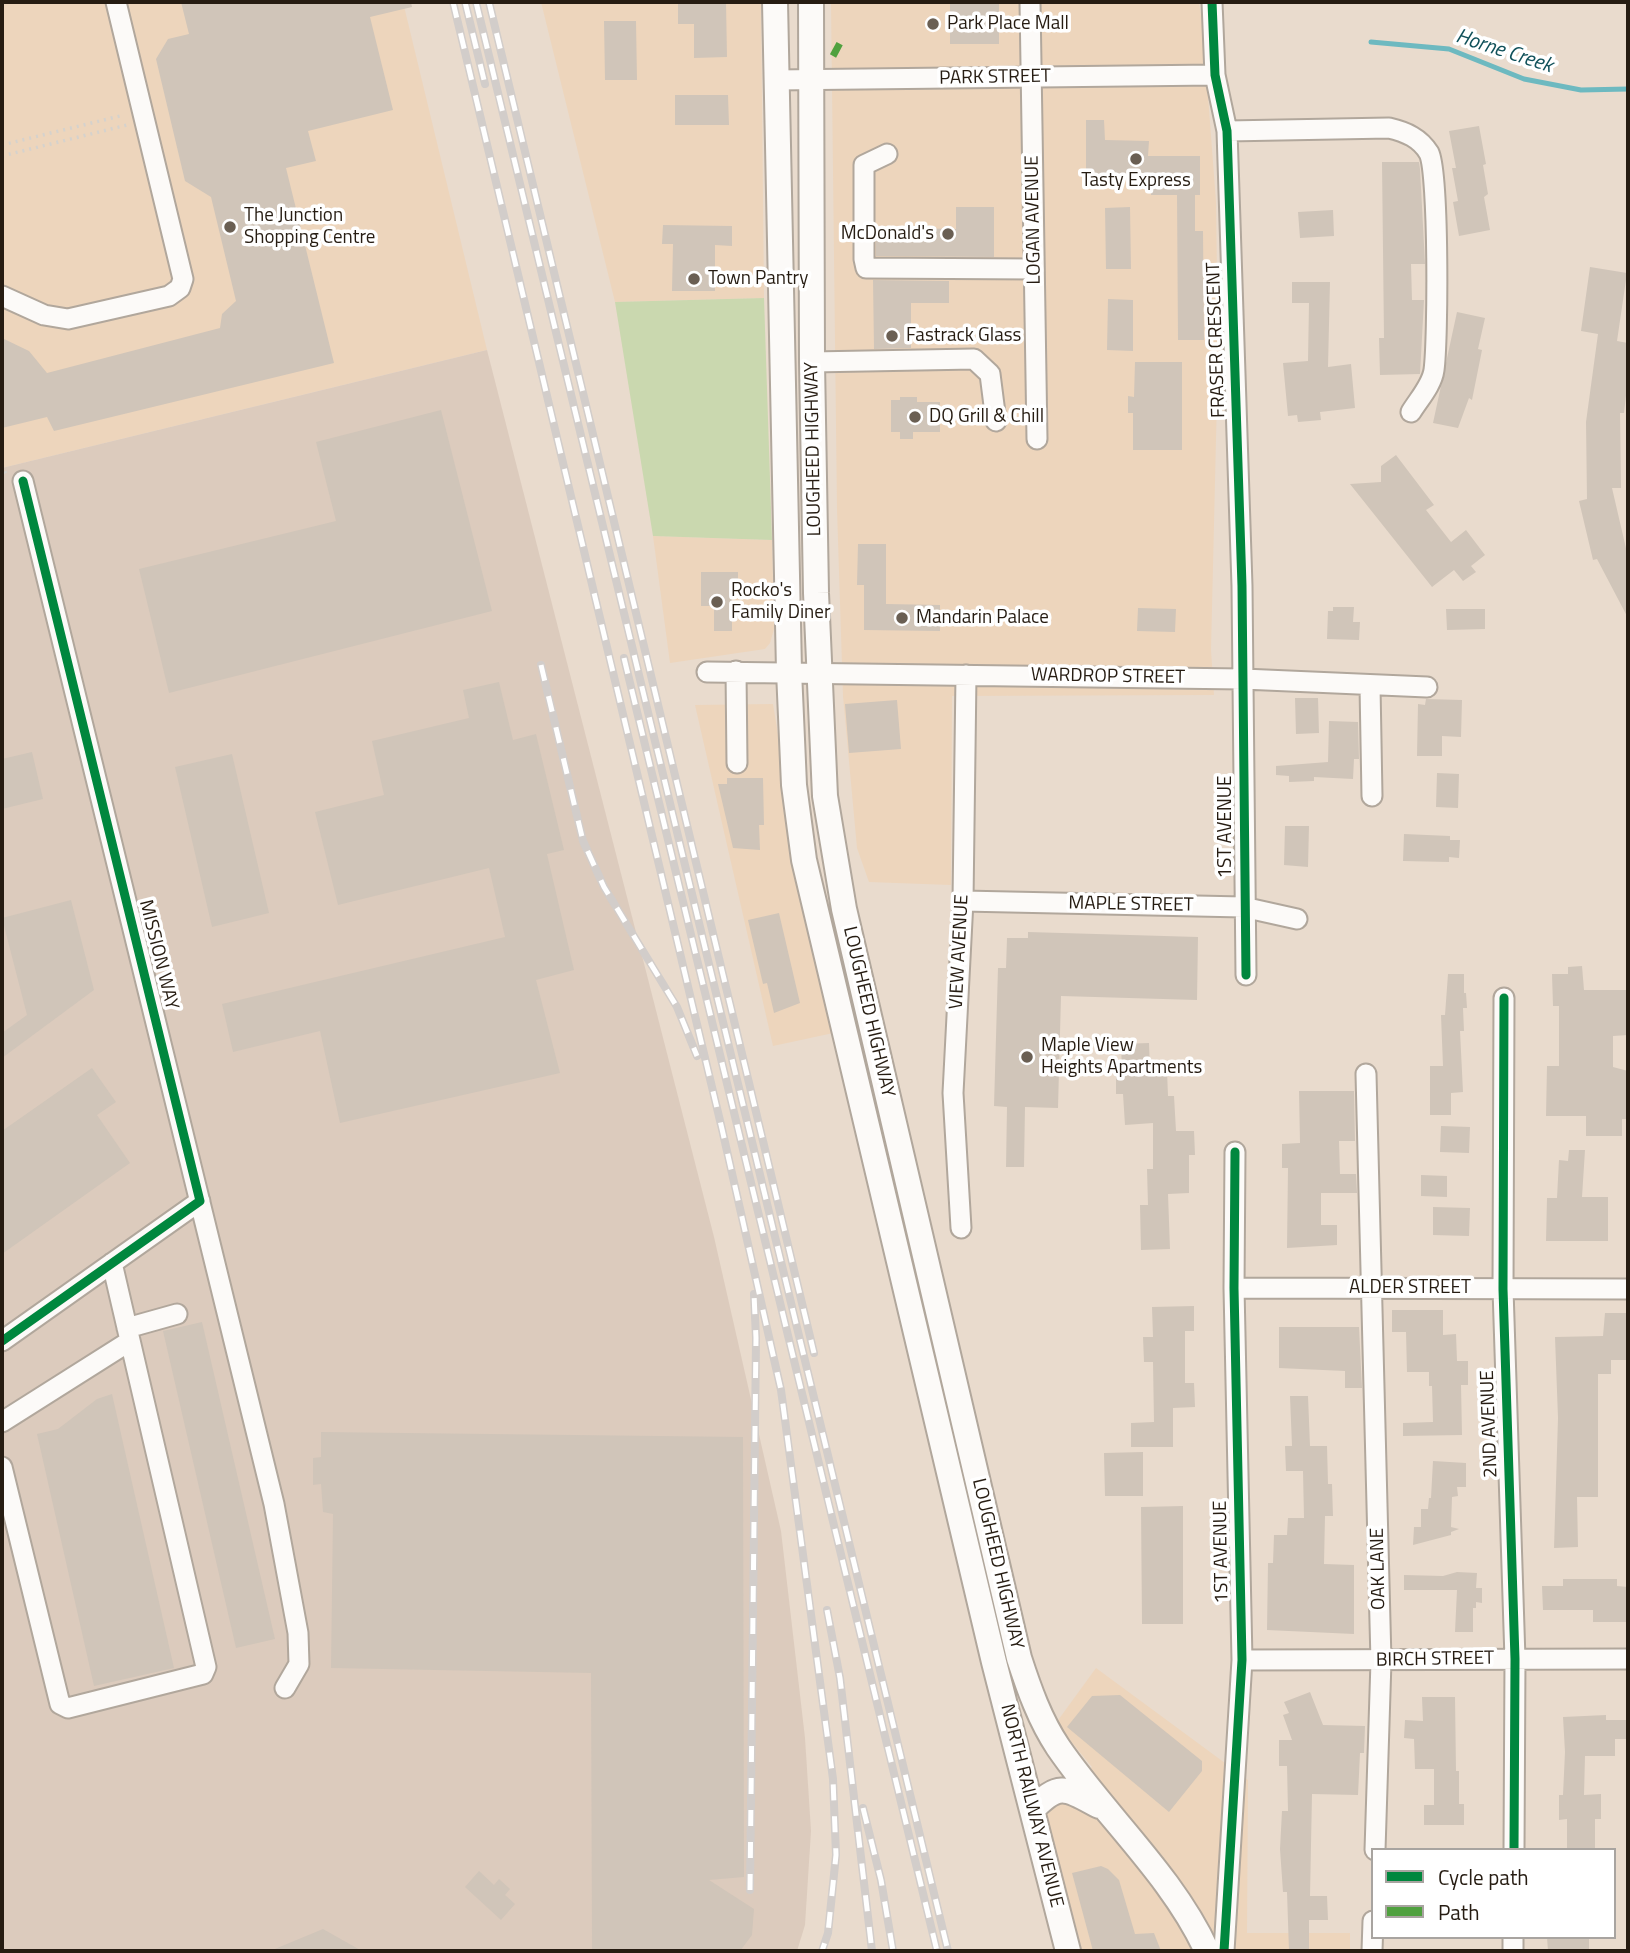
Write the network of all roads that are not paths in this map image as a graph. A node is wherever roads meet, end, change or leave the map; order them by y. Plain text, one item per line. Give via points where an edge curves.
1 (116, 2) edge
2 (775, 2) edge
3 (811, 2) edge
4 (1030, 2) edge
5 (1212, 2) edge
6 (1215, 75) junction
7 (1031, 78) junction
8 (775, 80) junction
9 (812, 80) junction
10 (1227, 131) junction
11 (882, 156) dead end
12 (1034, 269) junction
13 (2, 296) edge
14 (812, 362) junction
15 (1411, 412) dead end
16 (996, 421) dead end
17 (1037, 439) dead end
18 (23, 481) dead end
19 (707, 671) dead end
20 (736, 671) junction
21 (789, 671) junction
22 (821, 671) junction
23 (966, 676) junction
24 (1243, 679) junction
25 (1370, 686) junction
26 (1427, 687) dead end
27 (737, 763) dead end
28 (1372, 796) dead end
29 (963, 901) junction
30 (1243, 907) junction
31 (1297, 919) dead end
32 (1246, 975) dead end
33 (1504, 998) dead end
34 (1366, 1074) dead end
35 (1235, 1152) dead end
36 (200, 1201) junction
37 (961, 1228) dead end
38 (112, 1263) junction
39 (1234, 1288) junction
40 (1372, 1288) junction
41 (1503, 1289) junction
42 (1628, 1289) edge
43 (177, 1314) dead end
44 (129, 1335) junction
45 (2, 1341) edge
46 (2, 1422) edge
47 (2, 1467) edge
48 (1515, 1659) junction
49 (1628, 1659) edge
50 (1242, 1660) junction
51 (1381, 1661) junction
52 (994, 1662) joint
53 (285, 1688) dead end
54 (1033, 1809) junction
55 (1105, 1810) junction
56 (1375, 1848) edge
57 (1514, 1848) edge
58 (1068, 1951) edge
59 (1208, 1951) edge
60 (1224, 1951) edge

1 - 13 street via 183,279 180,288 169,296 68,319 44,315
2 - 8 main road, LOUGHEED HIGHWAY
3 - 9 main road, LOUGHEED HIGHWAY
4 - 7 street, LOGAN AVENUE
5 - 6 street, FRASER CRESCENT
6 - 7 street, PARK STREET
6 - 10 street, FRASER CRESCENT
7 - 9 street, PARK STREET
7 - 12 street, LOGAN AVENUE
8 - 9 street, PARK STREET
8 - 21 main road, LOUGHEED HIGHWAY
9 - 14 main road, LOUGHEED HIGHWAY
10 - 15 street via 1389,128 1420,141 1429,154 1435,245 1434,371
10 - 24 street, FRASER CRESCENT
11 - 12 street via 864,165 866,268
12 - 17 street, LOGAN AVENUE
14 - 16 street via 974,359 990,374
14 - 22 main road, LOUGHEED HIGHWAY
18 - 36 street, MISSION WAY
19 - 20 street, WARDROP STREET
20 - 21 street, WARDROP STREET
20 - 27 street
21 - 22 street, WARDROP STREET
21 - 52 main road, LOUGHEED HIGHWAY via 794,785 804,860
22 - 23 street, WARDROP STREET
22 - 55 main road, LOUGHEED HIGHWAY via 825,796 844,909 1019,1658 1035,1705 1057,1745
23 - 24 street, WARDROP STREET
23 - 29 street, VIEW AVENUE
24 - 25 street, WARDROP STREET
24 - 30 street, 1ST AVENUE
25 - 26 street, WARDROP STREET
25 - 28 street
29 - 30 street, MAPLE STREET
29 - 37 street, VIEW AVENUE via 953,1093
30 - 31 street, MAPLE STREET
30 - 32 street, 1ST AVENUE
33 - 41 street, 2ND AVENUE
34 - 40 street, OAK LANE
35 - 39 street, 1ST AVENUE
36 - 38 street
36 - 53 street, MISSION WAY via 274,1504 298,1633 299,1664
38 - 44 street
38 - 45 street
39 - 40 street, ALDER STREET
39 - 50 street, 1ST AVENUE
40 - 41 street, ALDER STREET
40 - 51 street, OAK LANE
41 - 42 street, ALDER STREET
41 - 48 street, 2ND AVENUE
43 - 44 street
44 - 46 street
44 - 47 street via 206,1667 203,1674 68,1708 61,1704
48 - 49 street, BIRCH STREET
48 - 51 street, BIRCH STREET
48 - 57 street, 2ND AVENUE
50 - 51 street, BIRCH STREET
50 - 60 street, 1ST AVENUE
51 - 56 street, OAK LANE
52 - 54 main road, NORTH RAILWAY AVENUE
54 - 55 main road via 1058,1789
54 - 58 main road, NORTH RAILWAY AVENUE
55 - 59 main road, LOUGHEED HIGHWAY via 1179,1902

